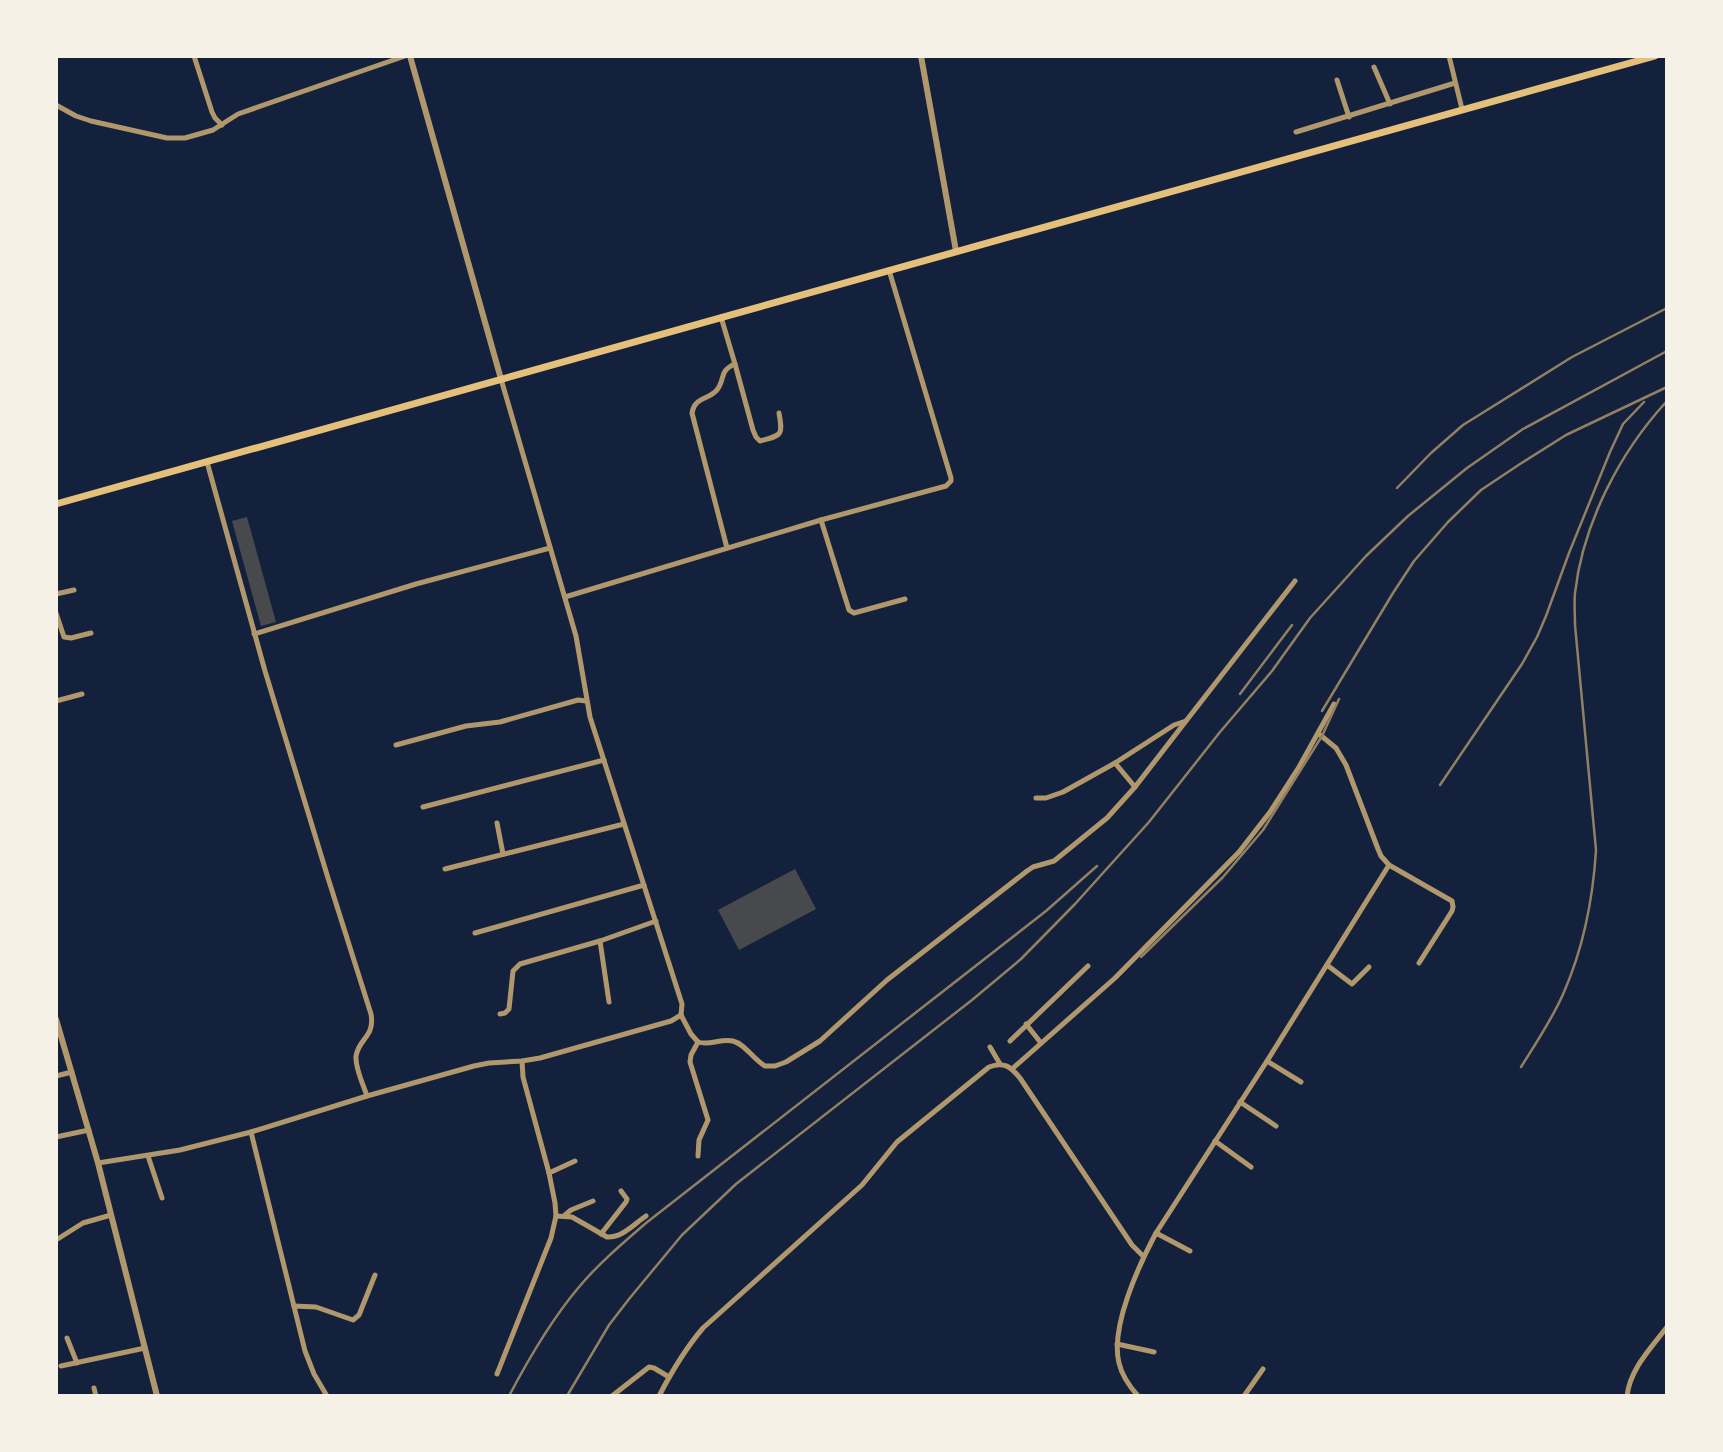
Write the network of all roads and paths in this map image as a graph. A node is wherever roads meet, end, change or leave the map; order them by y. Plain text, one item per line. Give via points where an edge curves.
1 (194, 56) edge
2 (408, 56) edge
3 (920, 56) edge
4 (1449, 56) edge
5 (1655, 56) edge
6 (1374, 67) dead end
7 (1337, 80) dead end
8 (1455, 83) junction
9 (1390, 104) junction
10 (56, 105) edge
11 (1462, 109) junction
12 (1349, 117) junction
13 (222, 125) junction
14 (1296, 132) dead end
15 (956, 251) junction
16 (889, 270) junction
17 (721, 317) junction
18 (734, 364) junction
19 (500, 379) junction
20 (779, 413) dead end
21 (207, 462) junction
22 (56, 504) edge
23 (821, 520) junction
24 (550, 548) junction
25 (727, 548) junction
26 (1295, 581) dead end
27 (74, 590) dead end
28 (56, 594) edge
29 (565, 597) junction
30 (905, 599) dead end
31 (56, 613) edge
32 (91, 633) dead end
33 (254, 634) junction
34 (82, 694) dead end
35 (56, 701) edge
36 (586, 701) junction
37 (1334, 704) dead end
38 (1186, 721) junction
39 (1319, 734) junction
40 (396, 745) dead end
41 (604, 760) junction
42 (1115, 763) junction
43 (1135, 787) junction
44 (1036, 798) dead end
45 (423, 807) dead end
46 (497, 822) dead end
47 (624, 824) junction
48 (503, 854) junction
49 (1389, 865) junction
50 (445, 869) dead end
51 (644, 885) junction
52 (656, 921) junction
53 (475, 933) dead end
54 (600, 941) junction
55 (1419, 963) dead end
56 (1327, 965) junction
57 (1088, 966) dead end
58 (1369, 967) dead end
59 (608, 1002) dead end
60 (500, 1014) dead end
61 (681, 1015) junction
62 (56, 1019) edge
63 (1026, 1024) junction
64 (1010, 1041) dead end
65 (698, 1042) junction
66 (1041, 1043) junction
67 (990, 1047) dead end
68 (522, 1061) junction
69 (1267, 1061) junction
70 (1000, 1064) junction
71 (1012, 1069) junction
72 (72, 1072) junction
73 (56, 1076) edge
74 (1301, 1082) dead end
75 (367, 1096) junction
76 (1240, 1102) junction
77 (1276, 1126) dead end
78 (89, 1130) junction
79 (251, 1132) junction
80 (56, 1137) edge
81 (1215, 1141) junction
82 (148, 1156) junction
83 (698, 1156) dead end
84 (575, 1161) dead end
85 (98, 1163) junction
86 (1251, 1167) dead end
87 (549, 1173) junction
88 (621, 1191) dead end
89 (162, 1198) dead end
90 (593, 1201) dead end
91 (111, 1215) junction
92 (565, 1215) junction
93 (556, 1216) junction
94 (646, 1216) dead end
95 (1156, 1233) junction
96 (601, 1234) junction
97 (56, 1240) edge
98 (1190, 1251) dead end
99 (1143, 1256) junction
100 (375, 1275) dead end
101 (294, 1306) junction
102 (1667, 1327) edge
103 (67, 1338) dead end
104 (1117, 1344) junction
105 (145, 1348) junction
106 (1154, 1352) dead end
107 (77, 1363) junction
108 (61, 1366) dead end
109 (1264, 1369) dead end
110 (497, 1374) dead end
111 (669, 1377) junction
112 (94, 1388) dead end
113 (96, 1396) edge
114 (157, 1396) edge
115 (327, 1396) edge
116 (612, 1396) edge
117 (659, 1396) edge
118 (1138, 1396) edge
119 (1244, 1396) edge
120 (1627, 1396) edge

1 - 13 street via 212,112
2 - 13 street via 238,114
2 - 19 street
3 - 15 street
4 - 8 street
5 - 11 main road
6 - 9 street
7 - 12 street
8 - 9 street
8 - 11 street
9 - 12 street
10 - 13 street via 91,121 167,138 200,135
11 - 15 main road
12 - 14 street
15 - 16 main road
16 - 17 main road
16 - 23 street via 951,481
17 - 18 street
17 - 19 main road
18 - 20 street via 756,438 760,441 781,433
18 - 25 street via 724,371 714,393 692,409
19 - 21 main road
19 - 24 street
21 - 22 main road
21 - 33 street
23 - 25 street
23 - 30 street via 849,610 854,613
24 - 29 street
24 - 33 street
25 - 29 street
26 - 38 street
27 - 28 street
29 - 36 street
31 - 32 street via 64,637
33 - 75 street via 371,1014 372,1028 356,1058
34 - 35 street
36 - 40 street
36 - 41 street
37 - 39 street
38 - 42 street
38 - 43 street
39 - 49 street via 1341,755 1381,856
39 - 66 street via 1240,852 1115,978
41 - 45 street
41 - 47 street
42 - 43 street
42 - 44 street via 1063,792
43 - 65 street via 1107,818 1054,861 1027,871 887,981 820,1041 786,1062 765,1066 732,1040
46 - 48 street
47 - 48 street
47 - 51 street
48 - 50 street
49 - 55 street via 1454,904
49 - 56 street
51 - 52 street
51 - 53 street
52 - 54 street
52 - 61 street via 682,1004
54 - 59 street
54 - 60 street via 520,964 513,971 509,1009
56 - 58 street via 1352,984
56 - 69 street
57 - 63 street
61 - 65 street
61 - 68 street
62 - 72 street
63 - 64 street
63 - 66 street
65 - 83 street via 690,1062 708,1120
66 - 71 street
67 - 70 street
68 - 75 street via 474,1066
68 - 87 street
69 - 74 street
69 - 76 street
70 - 71 street
70 - 111 street via 989,1067 897,1142 862,1185 703,1328
71 - 99 street
72 - 73 street
72 - 78 street
75 - 79 street
76 - 77 street
76 - 81 street
78 - 80 street
78 - 85 street
79 - 82 street
79 - 101 street
81 - 86 street
81 - 95 street
82 - 85 street
82 - 89 street
84 - 87 street
85 - 91 street
87 - 93 street
88 - 96 street via 626,1202
90 - 92 street
91 - 97 street via 83,1223
91 - 105 street
92 - 93 street
92 - 96 street
93 - 110 street
94 - 96 street via 617,1237
95 - 98 street
95 - 99 street
99 - 104 street
100 - 101 street via 353,1320 316,1307
101 - 115 street via 305,1351
102 - 120 street via 1635,1368
103 - 107 street
104 - 106 street
104 - 118 street via 1122,1373
105 - 107 street
105 - 114 street
107 - 108 street
109 - 119 street
111 - 116 street via 649,1367
111 - 117 street
112 - 113 street

